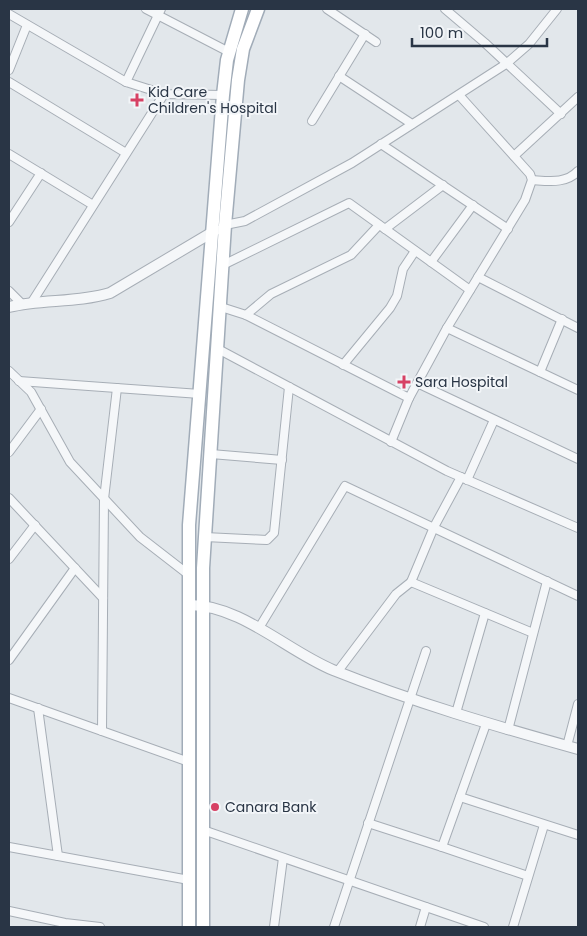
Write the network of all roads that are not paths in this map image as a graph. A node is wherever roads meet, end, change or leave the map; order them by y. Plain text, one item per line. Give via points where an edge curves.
1 (146, 9) edge
2 (242, 9) edge
3 (258, 9) edge
4 (327, 9) edge
5 (446, 9) edge
6 (557, 9) edge
7 (159, 12) edge
8 (9, 14) edge
9 (28, 25) junction
10 (365, 34) junction
11 (376, 42) dead end
12 (229, 52) junction
13 (506, 64) junction
14 (9, 70) edge
15 (339, 76) junction
16 (9, 82) edge
17 (126, 82) junction
18 (164, 94) junction
19 (223, 95) junction
20 (459, 95) junction
21 (578, 97) edge
22 (561, 114) junction
23 (312, 121) dead end
24 (412, 124) junction
25 (381, 144) junction
26 (126, 153) junction
27 (9, 154) edge
28 (514, 156) junction
29 (578, 171) edge
30 (41, 173) junction
31 (532, 180) junction
32 (443, 185) junction
33 (473, 205) junction
34 (93, 206) junction
35 (9, 221) edge
36 (225, 225) junction
37 (382, 227) junction
38 (508, 228) junction
39 (210, 233) junction
40 (415, 251) junction
41 (431, 262) junction
42 (224, 265) junction
43 (478, 277) junction
44 (470, 290) junction
45 (9, 291) edge
46 (27, 303) junction
47 (9, 307) edge
48 (221, 307) junction
49 (246, 315) junction
50 (562, 320) junction
51 (447, 328) junction
52 (578, 328) edge
53 (218, 349) junction
54 (343, 365) junction
55 (9, 371) edge
56 (540, 372) junction
57 (19, 381) junction
58 (417, 383) junction
59 (289, 387) junction
60 (117, 388) junction
61 (578, 390) edge
62 (200, 394) junction
63 (408, 398) junction
64 (41, 409) junction
65 (494, 420) junction
66 (391, 442) junction
67 (9, 452) edge
68 (211, 454) junction
69 (578, 457) edge
70 (282, 460) junction
71 (464, 479) junction
72 (9, 498) edge
73 (104, 499) junction
74 (35, 525) junction
75 (434, 528) junction
76 (578, 528) edge
77 (205, 537) junction
78 (9, 559) edge
79 (75, 568) junction
80 (189, 575) junction
81 (547, 581) junction
82 (411, 582) junction
83 (578, 596) edge
84 (103, 598) junction
85 (204, 605) junction
86 (189, 606) junction
87 (485, 613) junction
88 (258, 628) junction
89 (533, 633) junction
90 (426, 651) dead end
91 (9, 660) edge
92 (338, 672) junction
93 (9, 698) edge
94 (412, 698) junction
95 (578, 704) edge
96 (38, 708) junction
97 (456, 713) junction
98 (486, 724) junction
99 (508, 730) junction
100 (102, 731) junction
101 (567, 746) junction
102 (578, 749) edge
103 (189, 762) junction
104 (460, 797) junction
105 (368, 824) junction
106 (544, 824) junction
107 (203, 830) junction
108 (578, 835) edge
109 (9, 847) edge
110 (442, 847) junction
111 (58, 856) junction
112 (283, 858) junction
113 (528, 876) junction
114 (189, 880) junction
115 (350, 880) junction
116 (426, 907) junction
117 (9, 911) edge
118 (65, 925) edge
119 (100, 927) edge
120 (189, 927) edge
121 (203, 927) edge
122 (274, 927) edge
123 (334, 927) edge
124 (420, 927) edge
125 (484, 927) edge
126 (513, 927) edge

1 - 7 street
2 - 12 main road
3 - 36 main road via 243,50 238,80
4 - 10 street
5 - 13 street
6 - 13 street via 529,44
7 - 12 street
7 - 17 street
8 - 9 street
9 - 14 street
9 - 17 street
10 - 11 street
10 - 15 street
12 - 19 main road
13 - 20 street
13 - 22 street
15 - 23 street
15 - 24 street
16 - 26 street
17 - 18 street
18 - 19 street
18 - 26 street
19 - 39 main road
20 - 24 street
20 - 28 street
21 - 22 street
22 - 28 street
24 - 25 street
25 - 32 street
25 - 36 street via 245,221
26 - 34 street
27 - 30 street
28 - 31 street
29 - 31 street via 560,181
30 - 34 street
30 - 35 street
31 - 38 street via 525,200
32 - 33 street
32 - 37 street
33 - 38 street
33 - 41 street
34 - 46 street
36 - 39 street
36 - 42 main road
37 - 40 street
37 - 42 street via 349,203
37 - 49 street via 351,255 271,294
38 - 43 street
39 - 46 street via 110,293 92,298
39 - 62 main road
40 - 41 street
40 - 54 street via 403,269 397,296 390,308
41 - 44 street
42 - 48 main road
43 - 44 street
43 - 50 street
44 - 51 street
45 - 46 street
46 - 47 street
48 - 49 street
48 - 53 main road
49 - 54 street
50 - 52 street
50 - 56 street
51 - 56 street
51 - 58 street
53 - 59 street
53 - 68 main road
54 - 63 street
55 - 57 street
56 - 61 street
57 - 60 street
57 - 64 street via 31,392
58 - 63 street
58 - 65 street
59 - 66 street
59 - 70 street
60 - 62 street
60 - 73 street
62 - 80 main road via 189,525
63 - 66 street
64 - 67 street
64 - 73 street via 70,462
65 - 69 street
65 - 71 street
66 - 71 street
68 - 70 street
68 - 77 main road
70 - 77 street via 272,538
71 - 75 street
71 - 76 street
72 - 74 street
73 - 80 street via 140,537
73 - 84 street
74 - 78 street
74 - 79 street
75 - 81 street
75 - 82 street
75 - 88 street via 345,486
77 - 85 main road
79 - 84 street
79 - 91 street
80 - 86 main road
81 - 83 street
81 - 89 street
82 - 87 street
82 - 92 street via 396,594
84 - 100 street
85 - 86 street
85 - 88 street
85 - 107 main road
86 - 103 main road
87 - 89 street
87 - 97 street
88 - 92 street
89 - 99 street
90 - 94 street
92 - 94 street
93 - 96 street
94 - 97 street
94 - 105 street
95 - 101 street
96 - 100 street
96 - 111 street
97 - 98 street
98 - 99 street
98 - 104 street
99 - 101 street
100 - 103 street
101 - 102 street
103 - 114 main road
104 - 106 street
104 - 110 street
105 - 110 street
105 - 115 street
106 - 108 street
106 - 113 street
107 - 112 street
107 - 121 main road
109 - 111 street
110 - 113 street
111 - 114 street
112 - 115 street
112 - 122 street
113 - 126 street
114 - 120 main road
115 - 116 street
115 - 123 street
116 - 124 street
116 - 125 street
117 - 118 street
118 - 119 street

